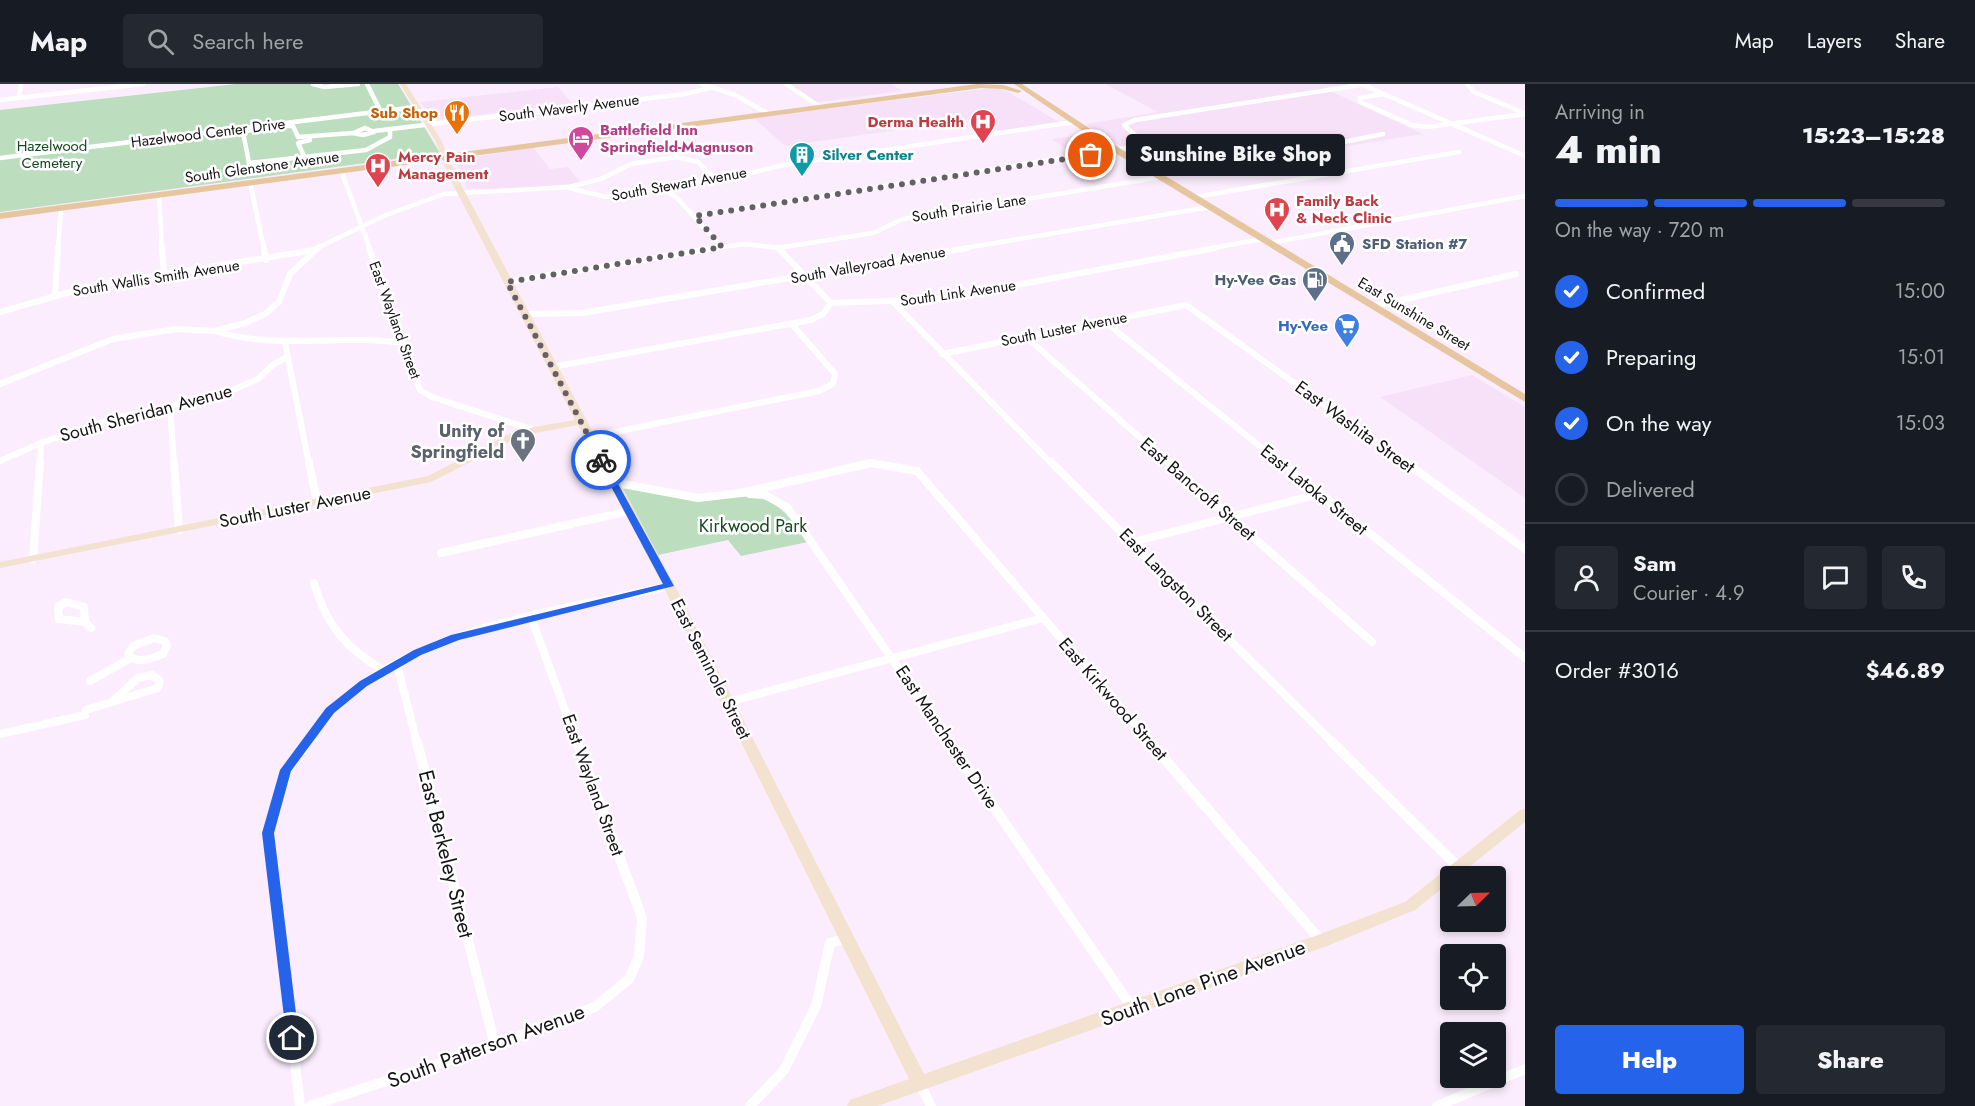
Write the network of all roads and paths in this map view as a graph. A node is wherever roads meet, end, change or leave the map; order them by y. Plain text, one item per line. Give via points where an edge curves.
1 (21, 84) edge
2 (143, 84) edge
3 (313, 84) edge
4 (358, 84) edge
5 (367, 84) edge
6 (403, 84) edge
7 (702, 84) edge
8 (786, 84) edge
9 (965, 84) edge
10 (993, 84) edge
11 (1006, 84) edge
12 (1025, 84) edge
13 (1361, 84) edge
14 (1367, 84) edge
15 (1467, 84) edge
16 (97, 87) edge
17 (710, 88) junction
18 (1017, 88) edge
19 (946, 90) junction
20 (921, 92) junction
21 (1384, 94) junction
22 (19, 98) junction
23 (0, 100) edge
24 (819, 106) junction
25 (416, 107) junction
26 (1055, 107) junction
27 (381, 112) junction
28 (767, 113) junction
29 (1525, 114) edge
30 (1074, 122) junction
31 (428, 124) junction
32 (1454, 125) junction
33 (390, 129) junction
34 (1383, 134) dead end
35 (313, 138) junction
36 (1154, 146) junction
37 (1118, 150) junction
38 (1460, 152) dead end
39 (445, 156) junction
40 (1525, 156) edge
41 (304, 157) junction
42 (0, 158) edge
43 (341, 170) junction
44 (1162, 177) junction
45 (717, 181) junction
46 (250, 182) junction
47 (569, 188) junction
48 (662, 189) junction
49 (461, 191) junction
50 (159, 194) junction
51 (1525, 196) edge
52 (1195, 197) junction
53 (1210, 207) junction
54 (61, 208) junction
55 (0, 216) edge
56 (695, 216) junction
57 (360, 226) junction
58 (1266, 241) junction
59 (722, 247) junction
60 (778, 248) junction
61 (314, 250) junction
62 (266, 260) junction
63 (1516, 274) dead end
64 (164, 275) junction
65 (804, 276) junction
66 (507, 282) junction
67 (55, 296) junction
68 (831, 303) junction
69 (894, 303) junction
70 (1186, 305) joint
71 (1374, 306) junction
72 (0, 312) edge
73 (524, 314) junction
74 (1104, 321) junction
75 (791, 323) junction
76 (214, 331) junction
77 (1025, 336) junction
78 (402, 343) junction
79 (285, 344) junction
80 (942, 354) junction
81 (287, 357) junction
82 (552, 368) junction
83 (0, 384) edge
84 (833, 384) joint
85 (1524, 396) edge
86 (170, 406) junction
87 (580, 422) junction
88 (534, 430) junction
89 (589, 437) junction
90 (41, 443) junction
91 (0, 461) edge
92 (612, 482) junction
93 (741, 493) junction
94 (1319, 494) junction
95 (317, 502) junction
96 (629, 511) junction
97 (1230, 517) junction
98 (179, 530) junction
99 (1133, 542) junction
100 (1525, 549) edge
101 (441, 553) dead end
102 (33, 559) junction
103 (0, 565) edge
104 (314, 583) dead end
105 (669, 586) junction
106 (531, 617) junction
107 (1043, 618) junction
108 (1372, 642) dead end
109 (130, 658) dead end
110 (893, 658) junction
111 (1525, 658) edge
112 (397, 664) junction
113 (385, 671) junction
114 (90, 681) dead end
115 (112, 702) junction
116 (728, 702) junction
117 (0, 734) edge
118 (1524, 816) edge
119 (1457, 866) edge
120 (1462, 866) edge
121 (1440, 883) edge
122 (847, 938) junction
123 (1321, 941) junction
124 (639, 956) joint
125 (1133, 1009) junction
126 (495, 1045) junction
127 (1525, 1069) edge
128 (919, 1082) junction
129 (300, 1106) edge
130 (310, 1106) edge
131 (750, 1106) edge
132 (856, 1106) edge
133 (931, 1106) edge
134 (1437, 1106) edge

1 - 22 street
2 - 16 street
3 - 4 street
5 - 27 street
6 - 25 street, East Seminole Street
7 - 17 street
8 - 24 street
9 - 20 main road, South Glenstone Avenue
10 - 19 main road, South Glenstone Avenue
11 - 18 main road, East Sunshine Street
12 - 26 main road
13 - 14 street
13 - 21 street
13 - 36 street via 1134,120 1124,125
15 - 29 street via 1474,92
16 - 22 street
17 - 28 street via 735,95
17 - 31 street, South Waverly Avenue
18 - 19 main road
18 - 26 main road, East Sunshine Street
18 - 30 main road, East Sunshine Street
19 - 20 main road, South Glenstone Avenue
20 - 24 main road, South Glenstone Avenue
21 - 32 street
21 - 32 street via 1360,98 1360,102 1412,125
22 - 23 street
24 - 28 main road, South Glenstone Avenue
25 - 27 street, Hazelwood Center Drive
25 - 31 street, East Seminole Street
26 - 30 main road, East Sunshine Street
27 - 42 street, Hazelwood Center Drive
28 - 39 main road, South Glenstone Avenue
29 - 32 street
30 - 37 main road, East Sunshine Street
30 - 45 street, South Stewart Avenue via 784,165
31 - 33 street, South Waverly Avenue
31 - 39 street, East Seminole Street
32 - 40 street
33 - 35 street, South Waverly Avenue via 362,129
33 - 41 street via 390,137 366,150
34 - 36 street via 1210,162 1181,160
35 - 41 street via 298,143
35 - 41 street via 296,136 293,126 244,131 249,163
36 - 37 street
37 - 44 main road, East Sunshine Street
37 - 56 street
38 - 52 street
39 - 43 main road, South Glenstone Avenue
39 - 49 street, East Seminole Street
43 - 46 main road, South Glenstone Avenue
43 - 57 street, East Wayland Street
44 - 52 main road, East Sunshine Street
44 - 60 street, South Prairie Lane via 903,219 873,233
45 - 47 street via 689,158 664,158 631,164 601,179
45 - 48 street, South Stewart Avenue
46 - 50 main road, South Glenstone Avenue
46 - 62 street
47 - 48 street, South Stewart Avenue via 606,197
47 - 49 street
48 - 56 street
49 - 57 street
49 - 66 street, East Seminole Street
50 - 54 main road, South Glenstone Avenue
50 - 64 street
51 - 58 street, South Link Avenue
52 - 53 main road, East Sunshine Street
53 - 58 main road, East Sunshine Street
53 - 65 street, South Valleyroad Avenue
54 - 55 main road, South Glenstone Avenue
54 - 67 street
56 - 59 street
57 - 61 street
57 - 78 street, East Wayland Street
58 - 69 street, South Link Avenue
58 - 71 main road, East Sunshine Street
59 - 60 street, South Prairie Lane via 745,244
59 - 66 street
60 - 65 street
61 - 62 street, South Wallis Smith Avenue
61 - 76 street via 290,274 279,302 265,314
62 - 64 street, South Wallis Smith Avenue
63 - 71 street
64 - 67 street, South Wallis Smith Avenue via 91,286
65 - 68 street
65 - 73 street, South Valleyroad Avenue via 582,313
66 - 73 street, East Seminole Street
67 - 72 street, South Wallis Smith Avenue
68 - 69 street, South Link Avenue
68 - 75 street via 824,314
69 - 80 street, East Langston Street
70 - 74 street, South Luster Avenue
70 - 100 street, East Washita Street
71 - 85 main road, East Sunshine Street
73 - 82 street, East Seminole Street
74 - 77 street, South Luster Avenue
74 - 94 street, East Latoka Street
75 - 82 street
75 - 84 street via 835,374
76 - 79 street via 231,338
76 - 83 street via 176,329 113,339
77 - 80 street, South Luster Avenue
77 - 97 street, East Bancroft Street
78 - 79 street via 375,338
78 - 88 street, East Wayland Street via 420,390
79 - 81 street
80 - 99 street, East Langston Street
81 - 86 street, South Sheridan Avenue via 258,379 226,393
81 - 95 street
82 - 87 street, East Seminole Street
84 - 89 street via 819,391
86 - 90 street, South Sheridan Avenue via 111,419
86 - 98 street
87 - 88 street, South Luster Avenue
87 - 89 street, East Seminole Street
88 - 95 street, South Luster Avenue via 511,437 431,479
89 - 92 street, East Seminole Street
90 - 91 street, South Sheridan Avenue
90 - 102 street
92 - 93 street via 698,498
92 - 96 street, East Seminole Street
93 - 107 street, East Kirkwood Street via 871,463 917,471
93 - 110 street, East Manchester Drive via 765,495 787,507
94 - 97 street
94 - 111 street, East Latoka Street
95 - 98 street, South Luster Avenue
96 - 101 street
96 - 105 street, East Seminole Street
97 - 99 street
97 - 108 street, East Bancroft Street
98 - 102 street, South Luster Avenue
99 - 119 street, East Langston Street
102 - 103 street, South Luster Avenue
104 - 113 street via 321,609 333,630 356,655
105 - 106 street
105 - 116 street, East Seminole Street
106 - 112 street via 455,637
106 - 124 street, East Wayland Street via 642,918
107 - 110 street
107 - 123 street, East Kirkwood Street
109 - 114 street
110 - 116 street
110 - 125 street, East Manchester Drive
112 - 113 street
112 - 126 street, East Berkeley Street
113 - 129 street via 330,711 286,770 268,833
115 - 115 street via 158,688 160,681 152,675 138,678
115 - 117 street
116 - 122 street, East Seminole Street
118 - 120 street, South Lone Pine Avenue
121 - 123 street, South Lone Pine Avenue via 1410,906
122 - 128 street, East Seminole Street
122 - 131 street via 830,943 816,1006 784,1070
123 - 125 street, South Lone Pine Avenue
124 - 126 street, South Patterson Avenue via 629,979 595,1007
125 - 128 street, South Lone Pine Avenue
126 - 130 street, South Patterson Avenue
127 - 134 street
128 - 132 street, South Lone Pine Avenue
128 - 133 street, East Seminole Street

